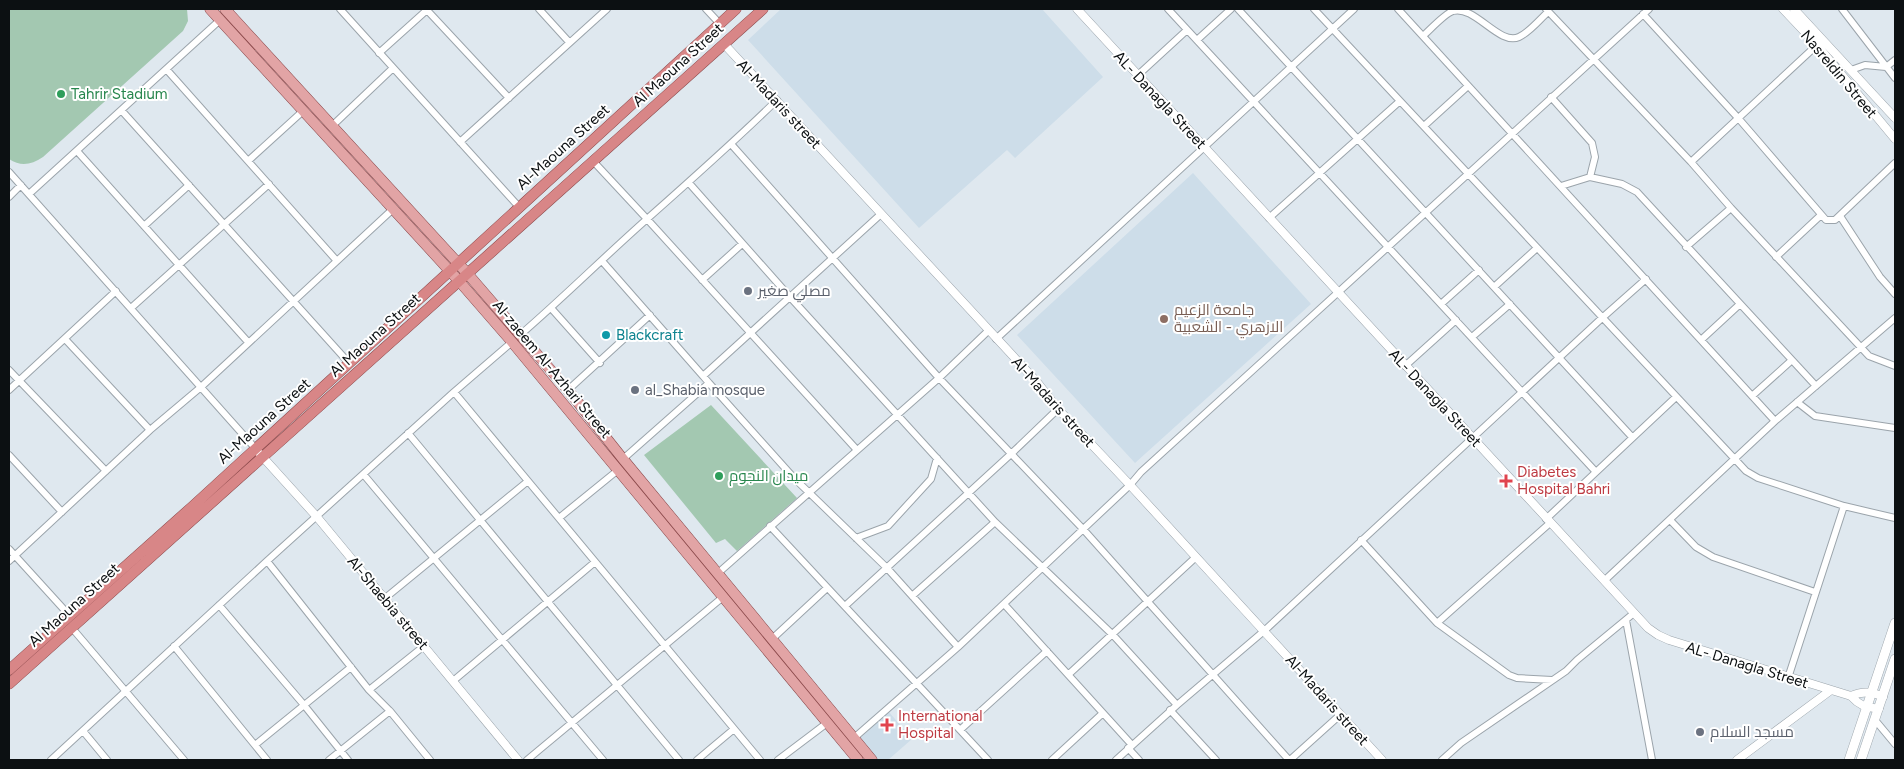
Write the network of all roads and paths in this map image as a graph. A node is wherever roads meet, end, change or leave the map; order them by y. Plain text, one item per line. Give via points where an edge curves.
1 (210, 9) edge
2 (225, 9) edge
3 (340, 9) edge
4 (427, 9) edge
5 (539, 9) edge
6 (607, 9) edge
7 (706, 9) edge
8 (736, 9) edge
9 (763, 9) edge
10 (1077, 9) edge
11 (1168, 9) edge
12 (1230, 9) edge
13 (1238, 9) edge
14 (1314, 9) edge
15 (1354, 9) edge
16 (1398, 9) edge
17 (1649, 9) edge
18 (1783, 9) edge
19 (1794, 9) edge
20 (1842, 9) edge
21 (1547, 10) edge
22 (1643, 14) junction
23 (220, 20) junction
24 (720, 24) junction
25 (1333, 28) junction
26 (1187, 30) junction
27 (1423, 36) junction
28 (1197, 40) junction
29 (569, 42) junction
30 (724, 44) junction
31 (1816, 45) junction
32 (379, 53) junction
33 (1593, 60) junction
34 (1895, 60) edge
35 (1291, 66) junction
36 (1886, 67) junction
37 (393, 68) junction
38 (167, 70) junction
39 (1851, 70) junction
40 (1138, 75) junction
41 (1895, 78) edge
42 (1468, 86) junction
43 (1551, 97) junction
44 (509, 98) junction
45 (777, 100) junction
46 (1253, 101) junction
47 (1400, 101) junction
48 (122, 111) junction
49 (303, 111) junction
50 (1895, 118) edge
51 (1739, 119) junction
52 (1895, 123) edge
53 (332, 126) junction
54 (1424, 126) junction
55 (1888, 131) junction
56 (1512, 133) junction
57 (1895, 139) edge
58 (1359, 140) junction
59 (460, 142) junction
60 (730, 144) junction
61 (1203, 147) junction
62 (77, 151) junction
63 (248, 161) junction
64 (592, 162) junction
65 (1691, 162) junction
66 (1895, 163) edge
67 (9, 172) edge
68 (1321, 174) junction
69 (1468, 174) junction
70 (1590, 177) junction
71 (689, 183) junction
72 (269, 184) junction
73 (189, 185) junction
74 (21, 186) junction
75 (1560, 186) junction
76 (29, 194) junction
77 (9, 197) edge
78 (519, 207) junction
79 (1731, 208) junction
80 (393, 209) junction
81 (1426, 212) junction
82 (881, 214) junction
83 (1821, 215) junction
84 (1840, 216) junction
85 (1269, 218) junction
86 (647, 219) junction
87 (224, 225) junction
88 (144, 226) junction
89 (742, 244) junction
90 (1388, 246) junction
91 (1686, 247) junction
92 (1537, 248) junction
93 (832, 257) junction
94 (1776, 258) junction
95 (602, 260) junction
96 (337, 261) junction
97 (458, 264) junction
98 (179, 265) junction
99 (1479, 270) junction
100 (450, 271) junction
101 (467, 274) junction
102 (1646, 279) junction
103 (702, 280) junction
104 (458, 281) junction
105 (1494, 287) junction
106 (116, 292) junction
107 (1337, 292) junction
108 (1895, 294) edge
109 (790, 297) junction
110 (294, 301) junction
111 (1441, 304) junction
112 (1510, 304) junction
113 (1740, 304) junction
114 (131, 308) junction
115 (551, 308) junction
116 (650, 315) junction
117 (1602, 318) junction
118 (1895, 318) edge
119 (1456, 320) junction
120 (988, 331) junction
121 (520, 334) junction
122 (750, 334) junction
123 (1472, 337) junction
124 (65, 339) junction
125 (996, 339) junction
126 (1701, 340) junction
127 (248, 342) junction
128 (512, 342) junction
129 (1861, 347) junction
130 (1560, 358) junction
131 (1792, 360) junction
132 (350, 363) junction
133 (600, 363) junction
134 (1405, 366) junction
135 (1895, 366) edge
136 (9, 370) edge
137 (703, 376) junction
138 (939, 378) junction
139 (18, 381) junction
140 (709, 383) junction
141 (1816, 386) junction
142 (201, 387) junction
143 (9, 390) edge
144 (568, 390) junction
145 (454, 392) junction
146 (1522, 392) junction
147 (1752, 396) junction
148 (1676, 397) junction
149 (1797, 402) junction
150 (1058, 409) junction
151 (896, 415) junction
152 (1775, 421) junction
153 (1895, 428) edge
154 (150, 430) junction
155 (408, 433) junction
156 (1632, 437) junction
157 (1473, 439) junction
158 (255, 448) junction
159 (857, 450) junction
160 (1011, 454) junction
161 (9, 455) edge
162 (262, 457) junction
163 (937, 458) junction
164 (623, 459) junction
165 (1734, 460) junction
166 (618, 470) junction
167 (106, 471) junction
168 (1596, 472) junction
169 (364, 475) junction
170 (528, 481) junction
171 (1130, 486) junction
172 (809, 492) junction
173 (968, 493) junction
174 (1844, 506) junction
175 (62, 512) junction
176 (317, 517) junction
177 (559, 518) junction
178 (1895, 518) edge
179 (1670, 520) junction
180 (481, 521) junction
181 (1548, 521) junction
182 (995, 522) junction
183 (770, 526) junction
184 (1083, 530) junction
185 (856, 538) junction
186 (1361, 540) junction
187 (9, 549) edge
188 (15, 556) junction
189 (1196, 557) junction
190 (434, 559) junction
191 (9, 561) edge
192 (267, 561) junction
193 (595, 562) junction
194 (887, 568) junction
195 (1043, 568) junction
196 (717, 574) junction
197 (1605, 580) junction
198 (827, 588) junction
199 (1815, 592) junction
200 (912, 596) junction
201 (723, 597) junction
202 (384, 599) junction
203 (548, 602) junction
204 (1148, 602) junction
205 (1004, 604) junction
206 (220, 605) junction
207 (845, 606) junction
208 (1634, 613) junction
209 (69, 615) junction
210 (1626, 620) junction
211 (1895, 622) edge
212 (1438, 623) junction
213 (72, 628) junction
214 (1264, 631) junction
215 (1113, 635) junction
216 (772, 639) junction
217 (502, 640) junction
218 (174, 646) junction
219 (424, 646) junction
220 (664, 646) junction
221 (958, 647) junction
222 (1047, 651) junction
223 (1895, 658) edge
224 (351, 667) junction
225 (9, 670) edge
226 (1069, 674) junction
227 (1213, 674) junction
228 (1788, 678) junction
229 (1552, 680) junction
230 (453, 681) junction
231 (9, 684) edge
232 (916, 684) junction
233 (617, 685) junction
234 (125, 690) junction
235 (369, 690) junction
236 (1831, 690) junction
237 (1873, 693) junction
238 (1852, 696) junction
239 (1883, 697) junction
240 (304, 705) junction
241 (1176, 705) junction
242 (1868, 708) junction
243 (1879, 708) junction
244 (1170, 710) junction
245 (390, 711) junction
246 (1103, 713) junction
247 (1340, 715) junction
248 (1875, 720) junction
249 (572, 723) junction
250 (827, 723) junction
251 (734, 730) junction
252 (960, 730) junction
253 (82, 731) junction
254 (854, 738) junction
255 (1895, 744) edge
256 (255, 745) junction
257 (1130, 747) junction
258 (340, 751) junction
259 (51, 760) edge
260 (107, 760) edge
261 (184, 760) edge
262 (267, 760) edge
263 (329, 760) edge
264 (348, 760) edge
265 (430, 760) edge
266 (518, 760) edge
267 (527, 760) edge
268 (603, 760) edge
269 (679, 760) edge
270 (697, 760) edge
271 (760, 760) edge
272 (778, 760) edge
273 (858, 760) edge
274 (872, 760) edge
275 (988, 760) edge
276 (1052, 760) edge
277 (1116, 760) edge
278 (1139, 760) edge
279 (1216, 760) edge
280 (1290, 760) edge
281 (1382, 760) edge
282 (1442, 760) edge
283 (1652, 760) edge
284 (1737, 760) edge
285 (1849, 760) edge
286 (1861, 760) edge

1 - 23 main road, Al-zaeem Al-Azhari Street
2 - 53 main road, Al-zaeem Al-Azhari Street
3 - 32 street
4 - 32 street
4 - 44 street
5 - 29 street
6 - 29 street
7 - 24 street
8 - 24 highway, Al-Maouna Street
9 - 30 highway, Al Maouna Street
10 - 40 street, AL- Danagla Street
11 - 26 street
12 - 28 street
13 - 35 street
14 - 25 street
15 - 25 street
16 - 27 street
17 - 22 street
18 - 31 street, Nasreldin Street
19 - 39 street, Nasreldin Street
20 - 36 street
21 - 27 street via 1521,36 1513,39 1460,11 1448,14
21 - 33 street
22 - 33 street
22 - 51 street
23 - 38 street
23 - 49 main road, Al-zaeem Al-Azhari Street
24 - 78 highway, Al-Maouna Street
25 - 35 street
25 - 47 street
26 - 28 street
26 - 40 street
27 - 42 street
28 - 46 street
29 - 44 street
30 - 45 street, Al-Madaris street
30 - 64 highway, Al Maouna Street
31 - 51 street
31 - 55 street, Nasreldin Street
32 - 37 street
33 - 43 street
33 - 65 street
34 - 36 street
35 - 46 street
35 - 58 street
36 - 39 street via 1865,65
36 - 41 street
37 - 53 street
37 - 59 street
38 - 48 street
38 - 63 street
39 - 50 street, Nasreldin Street
40 - 61 street, AL- Danagla Street
42 - 54 street
42 - 56 street
43 - 56 street
43 - 70 street via 1592,143 1595,157
44 - 59 street
45 - 60 street
45 - 82 street, Al-Madaris street
46 - 61 street
46 - 68 street
47 - 54 street
47 - 58 street
48 - 62 street
48 - 73 street
49 - 63 street
49 - 80 main road, Al-zaeem Al-Azhari Street
51 - 65 street
51 - 83 street
52 - 55 street
53 - 97 main road, Al-zaeem Al-Azhari Street
54 - 69 street
55 - 57 street, Nasreldin Street
56 - 69 street
56 - 75 street
58 - 68 street
58 - 81 street
59 - 78 street
60 - 71 street
60 - 93 street
61 - 85 street, AL- Danagla Street
61 - 125 street
62 - 76 street
62 - 88 street
63 - 72 street
64 - 86 street
64 - 101 highway, Al Maouna Street
65 - 79 street
66 - 84 street
67 - 74 street
68 - 85 street
68 - 90 street
69 - 81 street
69 - 92 street
70 - 75 street
70 - 91 street via 1637,192
71 - 86 street
71 - 89 street
72 - 87 street
72 - 96 street
73 - 87 street
73 - 88 street
74 - 76 street
74 - 77 street
75 - 102 street
76 - 106 street
78 - 97 highway, Al-Maouna Street
79 - 91 street
79 - 94 street
80 - 96 street
80 - 100 main road, Al-zaeem Al-Azhari Street
81 - 90 street
81 - 99 street
82 - 93 street
82 - 120 street, Al-Madaris street
83 - 84 street via 1831,221
83 - 94 street
84 - 108 street
85 - 107 street, AL- Danagla Street
86 - 95 street
86 - 103 street
87 - 98 street
87 - 110 street
88 - 98 street
89 - 103 street
89 - 109 street
90 - 107 street
90 - 111 street
91 - 113 street
92 - 105 street
92 - 117 street
93 - 109 street
93 - 138 street
94 - 129 street
95 - 115 street
95 - 116 street
96 - 110 street
97 - 100 highway, Al-Maouna Street
97 - 101 main road, Al-zaeem Al-Azhari Street
98 - 114 street
98 - 127 street
99 - 105 street
99 - 111 street
100 - 104 main road, Al-zaeem Al-Azhari Street
100 - 132 highway, Al-Maouna Street
101 - 104 highway, Al Maouna Street
101 - 121 main road, Al-zaeem Al-Azhari Street
102 - 117 street
102 - 126 street
103 - 122 street
104 - 128 main road, Al-zaeem Al-Azhari Street
104 - 162 highway, Al Maouna Street
105 - 112 street
106 - 114 street
106 - 124 street
107 - 134 street, AL- Danagla Street
107 - 171 street via 1141,472
109 - 122 street
109 - 151 street
110 - 127 street
110 - 132 street
111 - 119 street
112 - 123 street
112 - 130 street
113 - 126 street
113 - 131 street
114 - 142 street
115 - 121 street
115 - 133 street
116 - 133 street
116 - 137 street
117 - 130 street
117 - 148 street
118 - 129 street
119 - 123 street
119 - 134 street
120 - 125 street, Al-Madaris street
120 - 138 street
121 - 144 main road, Al-zaeem Al-Azhari Street
122 - 137 street
122 - 159 street
123 - 146 street
124 - 139 street
124 - 154 street
125 - 150 street, Al-Madaris street
126 - 147 street
127 - 142 street
128 - 145 street
128 - 166 main road, Al-zaeem Al-Azhari Street
129 - 135 street via 1869,356
129 - 141 street
130 - 146 street
130 - 156 street
131 - 141 street
131 - 147 street
132 - 158 highway, Al-Maouna Street
133 - 144 street
134 - 157 street, AL- Danagla Street
136 - 139 street
137 - 140 street
138 - 151 street
138 - 160 street
139 - 143 street
139 - 167 street
140 - 164 street
140 - 172 street
141 - 149 street
142 - 154 street
142 - 158 street
144 - 164 main road, Al-zaeem Al-Azhari Street
145 - 155 street
145 - 170 street
146 - 157 street
146 - 168 street
147 - 152 street
148 - 156 street
148 - 165 street
149 - 152 street
149 - 153 street via 1815,416
150 - 160 street
150 - 171 street, Al-Madaris street
151 - 159 street
151 - 163 street
152 - 165 street
154 - 167 street
155 - 169 street
155 - 180 street
156 - 168 street
157 - 181 street, AL- Danagla Street
157 - 186 street
158 - 162 street, Al-Shaebia street
158 - 209 highway, Al-Maouna Street
159 - 172 street
160 - 173 street
160 - 184 street
161 - 175 street
162 - 176 street, Al-Shaebia street
162 - 213 highway, Al Maouna Street
163 - 173 street
163 - 185 street via 931,479 888,526
164 - 196 main road, Al-zaeem Al-Azhari Street
165 - 174 street via 1758,478
165 - 179 street
166 - 177 street
166 - 201 main road, Al-zaeem Al-Azhari Street
167 - 175 street
168 - 181 street
169 - 176 street
169 - 190 street
170 - 177 street
170 - 180 street
171 - 184 street
171 - 189 street, Al-Madaris street
172 - 183 street
172 - 185 street
173 - 182 street
173 - 194 street
174 - 178 street
174 - 199 street
175 - 188 street
176 - 192 street
176 - 202 street, Al-Shaebia street
177 - 193 street
179 - 197 street
179 - 199 street via 1696,547 1713,557
180 - 190 street
180 - 203 street
181 - 197 street, AL- Danagla Street
181 - 212 street
182 - 195 street
182 - 200 street
183 - 196 street
183 - 198 street
184 - 195 street
184 - 204 street
185 - 194 street
186 - 212 street
186 - 214 street
187 - 188 street
188 - 191 street
188 - 209 street
189 - 204 street
189 - 214 street, Al-Madaris street
190 - 202 street
190 - 217 street
192 - 206 street
192 - 224 street
193 - 203 street
193 - 220 street
194 - 200 street
194 - 207 street
195 - 205 street
195 - 215 street
196 - 216 main road, Al-zaeem Al-Azhari Street
197 - 208 street, AL- Danagla Street
198 - 207 street
198 - 216 street
199 - 228 street
200 - 221 street
201 - 220 street
201 - 250 main road, Al-zaeem Al-Azhari Street
202 - 219 street, Al-Shaebia street
203 - 217 street
203 - 233 street
204 - 215 street
204 - 227 street
205 - 221 street
205 - 222 street
206 - 218 street
206 - 240 street
207 - 232 street
208 - 210 street
208 - 228 street, AL- Danagla Street via 1648,628 1669,640
209 - 225 highway, Al-Maouna Street
210 - 229 street
210 - 283 street
211 - 237 main road
212 - 229 street via 1509,675
213 - 231 highway, Al Maouna Street
213 - 234 street
214 - 227 street
214 - 247 street, Al-Madaris street
215 - 226 street
215 - 241 street
216 - 254 main road, Al-zaeem Al-Azhari Street
217 - 230 street
217 - 249 street
218 - 234 street
218 - 256 street
219 - 230 street, Al-Shaebia street
219 - 235 street
220 - 233 street
220 - 251 street
221 - 232 street
222 - 226 street
222 - 252 street
223 - 239 main road
224 - 235 street
224 - 240 street
226 - 246 street
227 - 241 street
227 - 280 street
228 - 236 street, AL- Danagla Street
229 - 282 street
230 - 266 street, Al-Shaebia street
232 - 252 street
232 - 254 street
233 - 249 street
233 - 269 street
234 - 253 street
234 - 261 street
235 - 245 street
236 - 238 street, AL- Danagla Street
236 - 284 street
237 - 238 street
237 - 239 street
237 - 242 main road
238 - 242 street
239 - 243 main road
240 - 256 street
240 - 258 street
241 - 244 street
242 - 243 street
242 - 285 main road
243 - 248 main road
244 - 257 street
244 - 279 street
245 - 258 street
245 - 265 street
246 - 257 street
246 - 276 street
247 - 280 street
247 - 281 street, Al-Madaris street
248 - 255 street
248 - 286 main road
249 - 267 street
249 - 268 street
250 - 272 street
250 - 273 main road, Al-zaeem Al-Azhari Street
251 - 270 street
251 - 271 street
252 - 275 street
253 - 259 street
253 - 260 street
254 - 274 main road, Al-zaeem Al-Azhari Street
256 - 262 street
257 - 277 street
257 - 278 street
258 - 263 street
258 - 264 street

